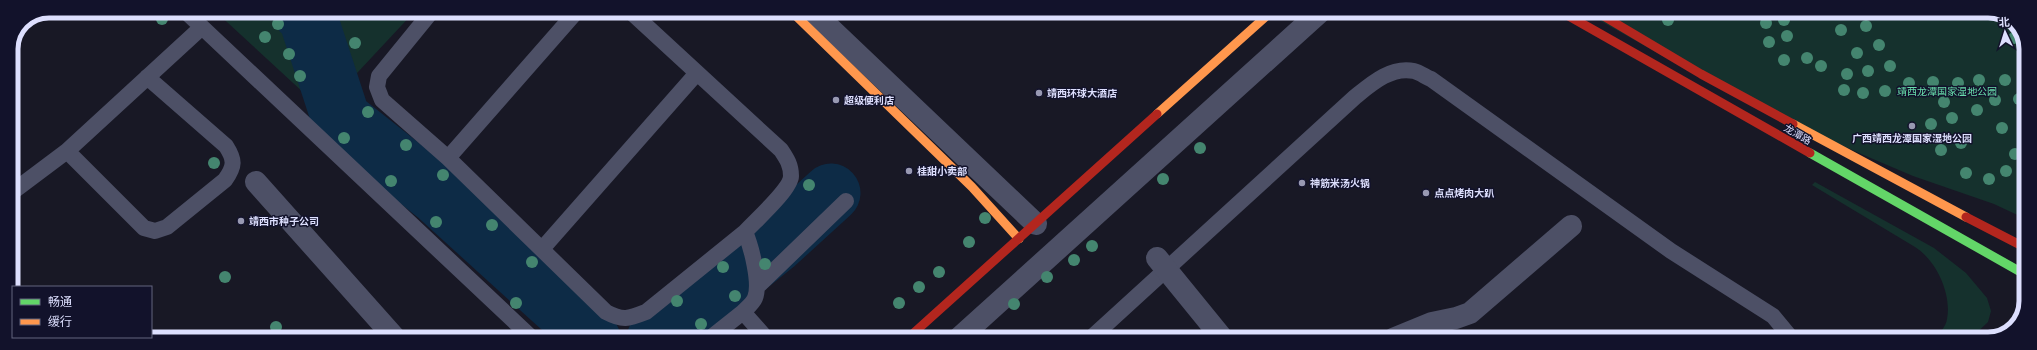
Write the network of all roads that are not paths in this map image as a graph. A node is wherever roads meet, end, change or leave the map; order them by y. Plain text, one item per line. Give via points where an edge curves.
1 (192, 18) edge
2 (426, 18) edge
3 (571, 18) edge
4 (638, 18) edge
5 (798, 18) edge
6 (819, 18) edge
7 (1264, 18) edge
8 (1313, 18) edge
9 (1572, 18) edge
10 (1606, 18) edge
11 (202, 27) junction
12 (697, 73) junction
13 (147, 77) junction
14 (67, 151) junction
15 (448, 158) junction
16 (256, 182) dead end
17 (18, 188) edge
18 (846, 201) dead end
19 (1036, 224) junction
20 (1571, 226) dead end
21 (748, 238) junction
22 (1019, 239) junction
23 (2019, 244) edge
24 (542, 248) junction
25 (1162, 263) junction
26 (2019, 271) edge
27 (757, 286) junction
28 (743, 312) junction
29 (390, 332) edge
30 (526, 332) edge
31 (718, 332) edge
32 (761, 332) edge
33 (915, 332) edge
34 (966, 332) edge
35 (1097, 332) edge
36 (1217, 332) edge
37 (1410, 332) edge
38 (1786, 332) edge

1 - 11 lane
2 - 15 lane via 379,76 377,87 382,100
3 - 15 lane
4 - 12 lane
5 - 22 main road via 972,187
6 - 19 street
7 - 19 main road
8 - 34 street
9 - 26 main road, 龙潭路
10 - 23 main road, 龙潭路 via 1863,162
11 - 13 lane
11 - 30 lane
12 - 21 lane via 781,150 790,164 791,178
12 - 24 lane
13 - 14 lane
13 - 14 lane via 226,146 233,157 232,169 225,180 167,227 155,231 144,228
14 - 17 lane
15 - 24 lane
16 - 29 street
18 - 27 lane
19 - 22 main road
20 - 37 street via 1470,313
21 - 24 lane via 646,312 631,318 619,319 606,312
21 - 27 lane
22 - 33 main road
25 - 35 lane
25 - 36 street
25 - 38 lane via 1377,80 1393,72 1414,71 1431,79 1671,251 1773,316
27 - 28 lane via 755,299
28 - 31 lane
28 - 32 lane

